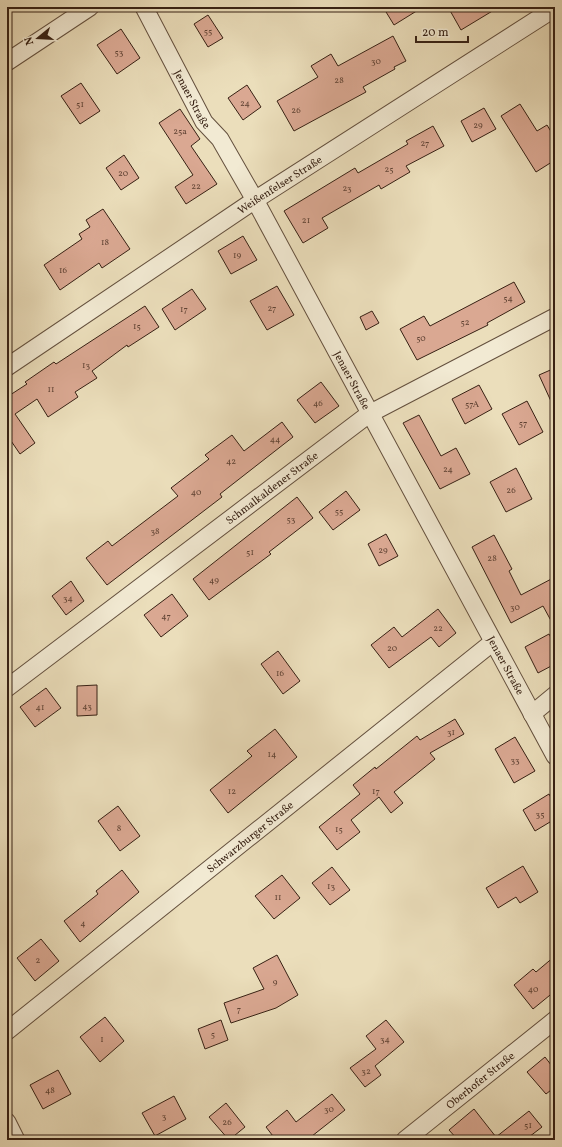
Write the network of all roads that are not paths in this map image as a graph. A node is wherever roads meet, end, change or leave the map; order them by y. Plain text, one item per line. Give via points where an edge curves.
1 (90, 7) edge
2 (144, 7) edge
3 (555, 8) edge
4 (7, 62) edge
5 (254, 200) junction
6 (555, 317) edge
7 (7, 367) edge
8 (369, 414) junction
9 (493, 642) junction
10 (7, 688) edge
11 (555, 695) edge
12 (532, 714) junction
13 (555, 756) edge
14 (555, 1020) edge
15 (7, 1031) edge
16 (7, 1122) edge
17 (16, 1140) edge
18 (405, 1140) edge

1 - 4 street
2 - 5 street, Jenaer Straße via 204,122 220,139
3 - 5 street, Weißenfelser Straße
5 - 7 street, Weißenfelser Straße
5 - 8 street, Jenaer Straße
6 - 8 street, Schmalkaldener Straße
8 - 9 street, Jenaer Straße
8 - 10 street, Schmalkaldener Straße
9 - 12 street, Jenaer Straße
9 - 15 street, Schwarzburger Straße
11 - 12 street
12 - 13 street, Jenaer Straße
14 - 18 street, Oberhofer Straße
16 - 17 street

